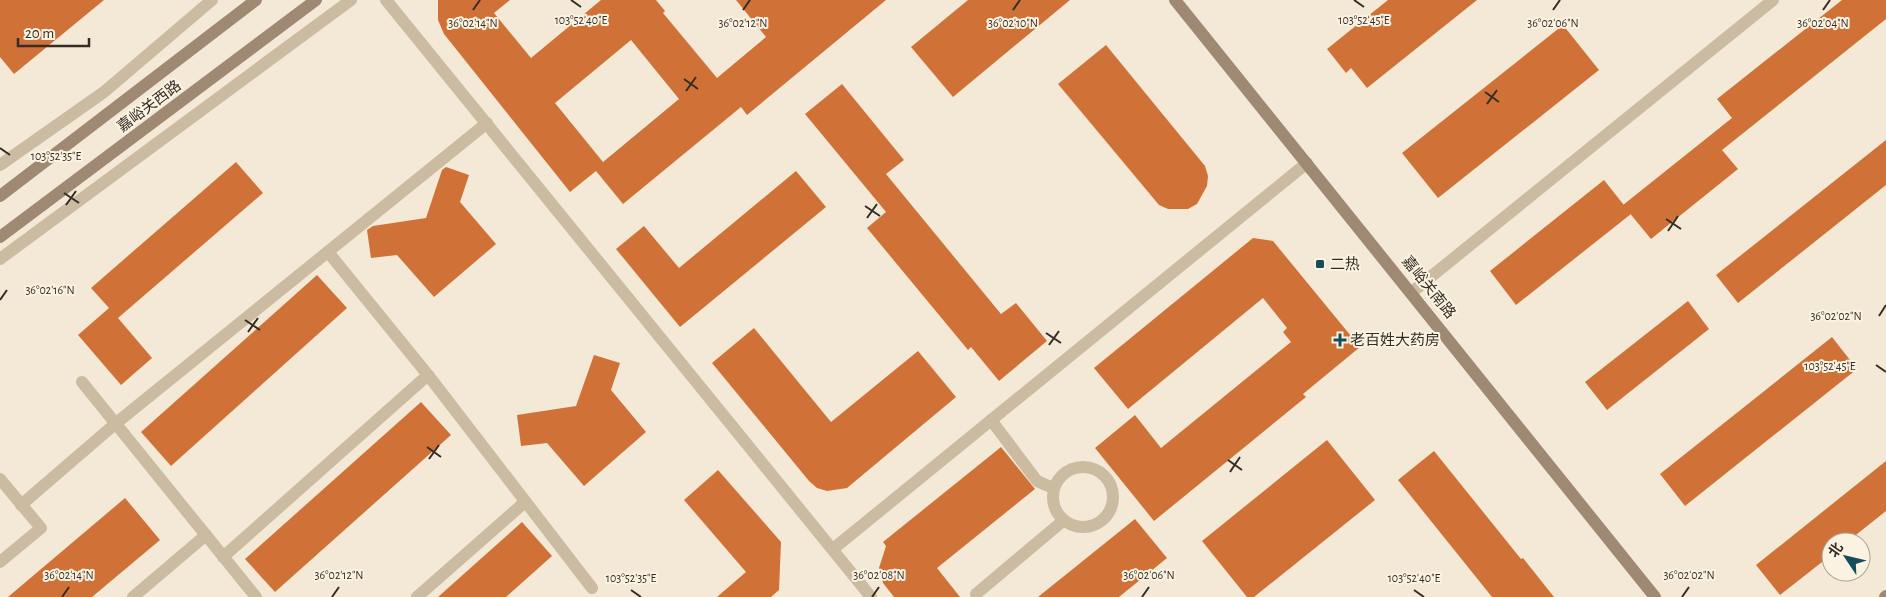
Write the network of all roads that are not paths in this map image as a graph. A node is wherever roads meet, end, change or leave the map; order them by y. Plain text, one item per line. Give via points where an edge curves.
1 (212, 0) edge
2 (256, 0) edge
3 (316, 0) edge
4 (352, 0) edge
5 (386, 0) edge
6 (1175, 0) edge
7 (1773, 0) edge
8 (487, 123) junction
9 (1307, 163) junction
10 (0, 165) edge
11 (0, 196) edge
12 (0, 236) edge
13 (328, 252) junction
14 (0, 259) edge
15 (1412, 292) junction
16 (428, 375) junction
17 (82, 382) dead end
18 (991, 420) junction
19 (115, 424) junction
20 (0, 479) edge
21 (1053, 488) junction
22 (525, 502) junction
23 (21, 505) junction
24 (1064, 520) junction
25 (206, 535) junction
26 (833, 549) junction
27 (224, 557) junction
28 (0, 562) edge
29 (592, 588) dead end
30 (976, 594) dead end
31 (133, 597) edge
32 (256, 597) edge
33 (417, 597) edge
34 (871, 597) edge
35 (1655, 597) edge

1 - 10 street via 104,92
2 - 11 main road, 嘉峪关西路
3 - 12 main road, 嘉峪关西路
4 - 14 street
5 - 8 street
6 - 9 main road, 嘉峪关南路
7 - 15 street
8 - 13 street
8 - 26 street
9 - 15 main road, 嘉峪关南路
9 - 18 street
13 - 16 street
13 - 19 street
15 - 35 main road, 嘉峪关南路
16 - 22 street
16 - 27 street
17 - 19 street
18 - 21 street via 1038,481
18 - 26 street
19 - 23 street
19 - 25 street
20 - 23 street
21 - 24 street via 1056,512
21 - 24 street via 1068,470 1079,466 1091,467 1102,473 1113,493 1107,515 1098,523 1080,526
22 - 29 street
22 - 33 street
23 - 28 street via 41,528
24 - 30 street
25 - 27 street
25 - 31 street
26 - 34 street
27 - 32 street

